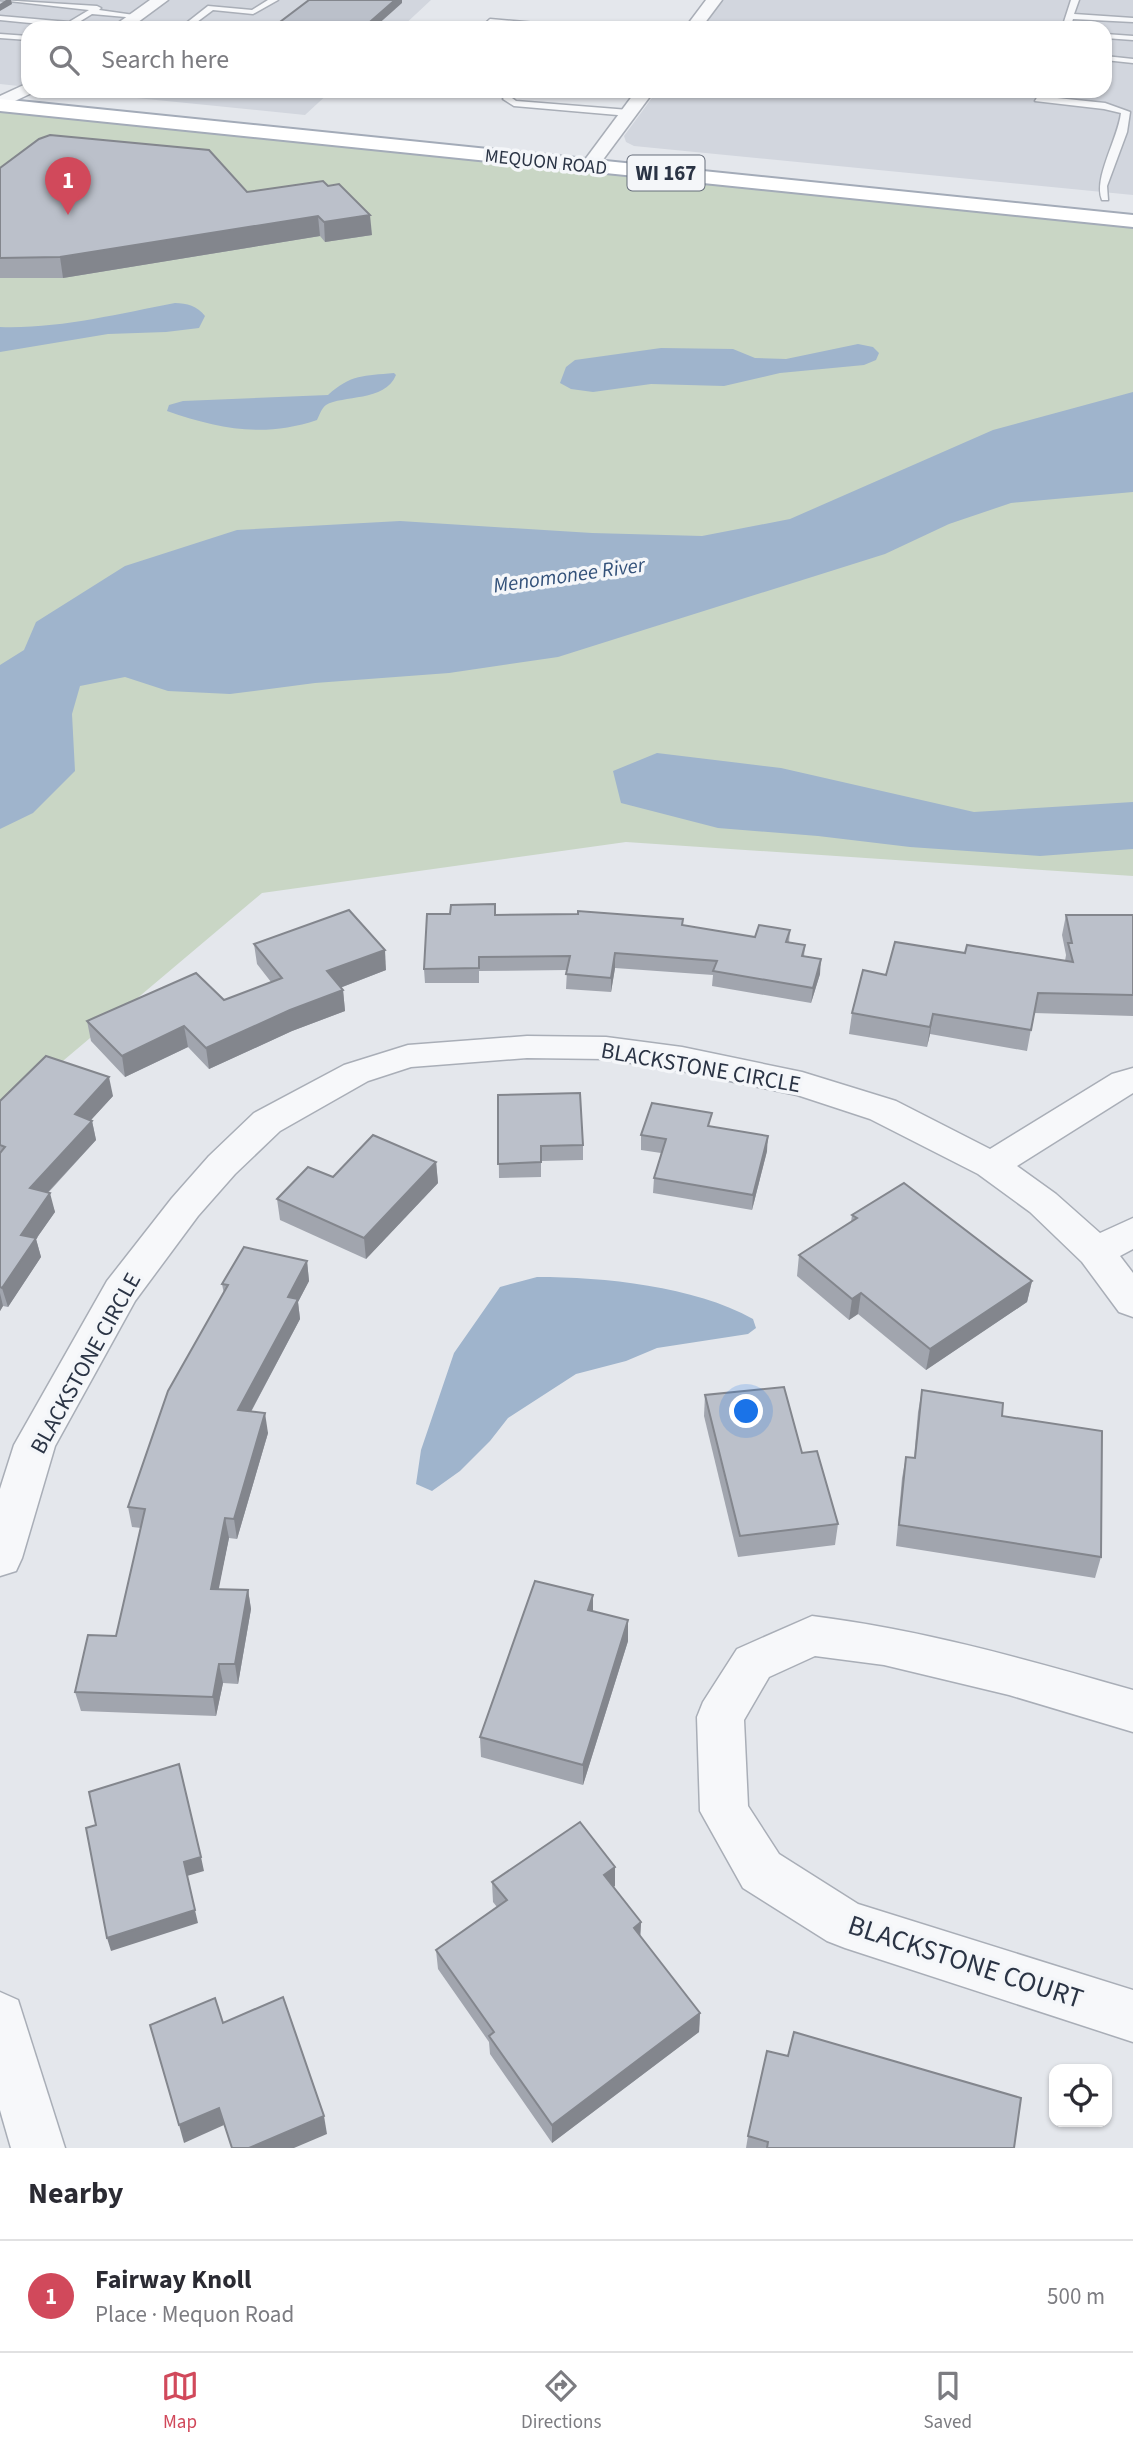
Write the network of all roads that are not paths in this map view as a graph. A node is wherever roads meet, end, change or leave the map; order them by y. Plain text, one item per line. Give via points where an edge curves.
1 (2, 0) edge
2 (160, 0) edge
3 (222, 0) edge
4 (274, 0) edge
5 (714, 0) edge
6 (1075, 0) edge
7 (211, 8) junction
8 (91, 12) junction
9 (137, 16) junction
10 (1070, 16) junction
11 (2, 20) edge
12 (1133, 20) edge
13 (76, 21) edge
14 (130, 21) edge
15 (193, 21) edge
16 (698, 21) edge
17 (1068, 21) edge
18 (21, 22) edge
19 (0, 36) edge
20 (1112, 36) edge
21 (21, 38) edge
22 (1133, 38) edge
23 (1112, 59) edge
24 (1133, 61) edge
25 (0, 86) edge
26 (21, 88) edge
27 (21, 92) edge
28 (117, 98) edge
29 (508, 98) edge
30 (640, 98) edge
31 (1038, 99) dead end
32 (0, 104) edge
33 (629, 113) junction
34 (602, 148) junction
35 (590, 165) junction
36 (1024, 190) dead end
37 (1078, 195) dead end
38 (1108, 205) junction
39 (1133, 221) edge
40 (1133, 1080) edge
41 (991, 1165) junction
42 (1133, 1232) edge
43 (1096, 1252) junction
44 (1133, 1302) edge
45 (0, 1558) edge
46 (1133, 1711) edge
47 (1133, 2016) edge
48 (0, 2018) edge
49 (38, 2148) edge

1 - 8 lane via 97,8
2 - 9 street
3 - 7 lane
4 - 7 lane via 253,12
5 - 16 street
6 - 10 lane
7 - 15 lane
8 - 9 lane
8 - 13 lane
9 - 14 street
10 - 12 lane
10 - 17 lane
11 - 18 lane
19 - 21 lane
20 - 22 lane
23 - 24 lane
25 - 26 main road
27 - 32 street
28 - 34 main road, MEQUON ROAD / WI 167
29 - 33 lane via 514,103
30 - 33 street
31 - 38 lane via 1126,112 1102,186
32 - 35 main road, MEQUON ROAD / WI 167
33 - 34 street
34 - 35 street
34 - 36 main road, MEQUON ROAD / WI 167
35 - 38 main road, MEQUON ROAD / WI 167
37 - 38 main road, MEQUON ROAD / WI 167
38 - 39 main road, MEQUON ROAD / WI 167
40 - 41 street
41 - 43 street, BLACKSTONE CIRCLE via 1043,1203
41 - 45 street, BLACKSTONE CIRCLE via 884,1110 802,1084 682,1059 606,1048 527,1047 408,1056 356,1073 267,1122 185,1207 121,1290 35,1445
42 - 43 street
43 - 44 street, BLACKSTONE CIRCLE
46 - 47 street, BLACKSTONE COURT via 884,1644 812,1636 753,1663 720,1717 724,1811 761,1871 845,1924
48 - 49 street

